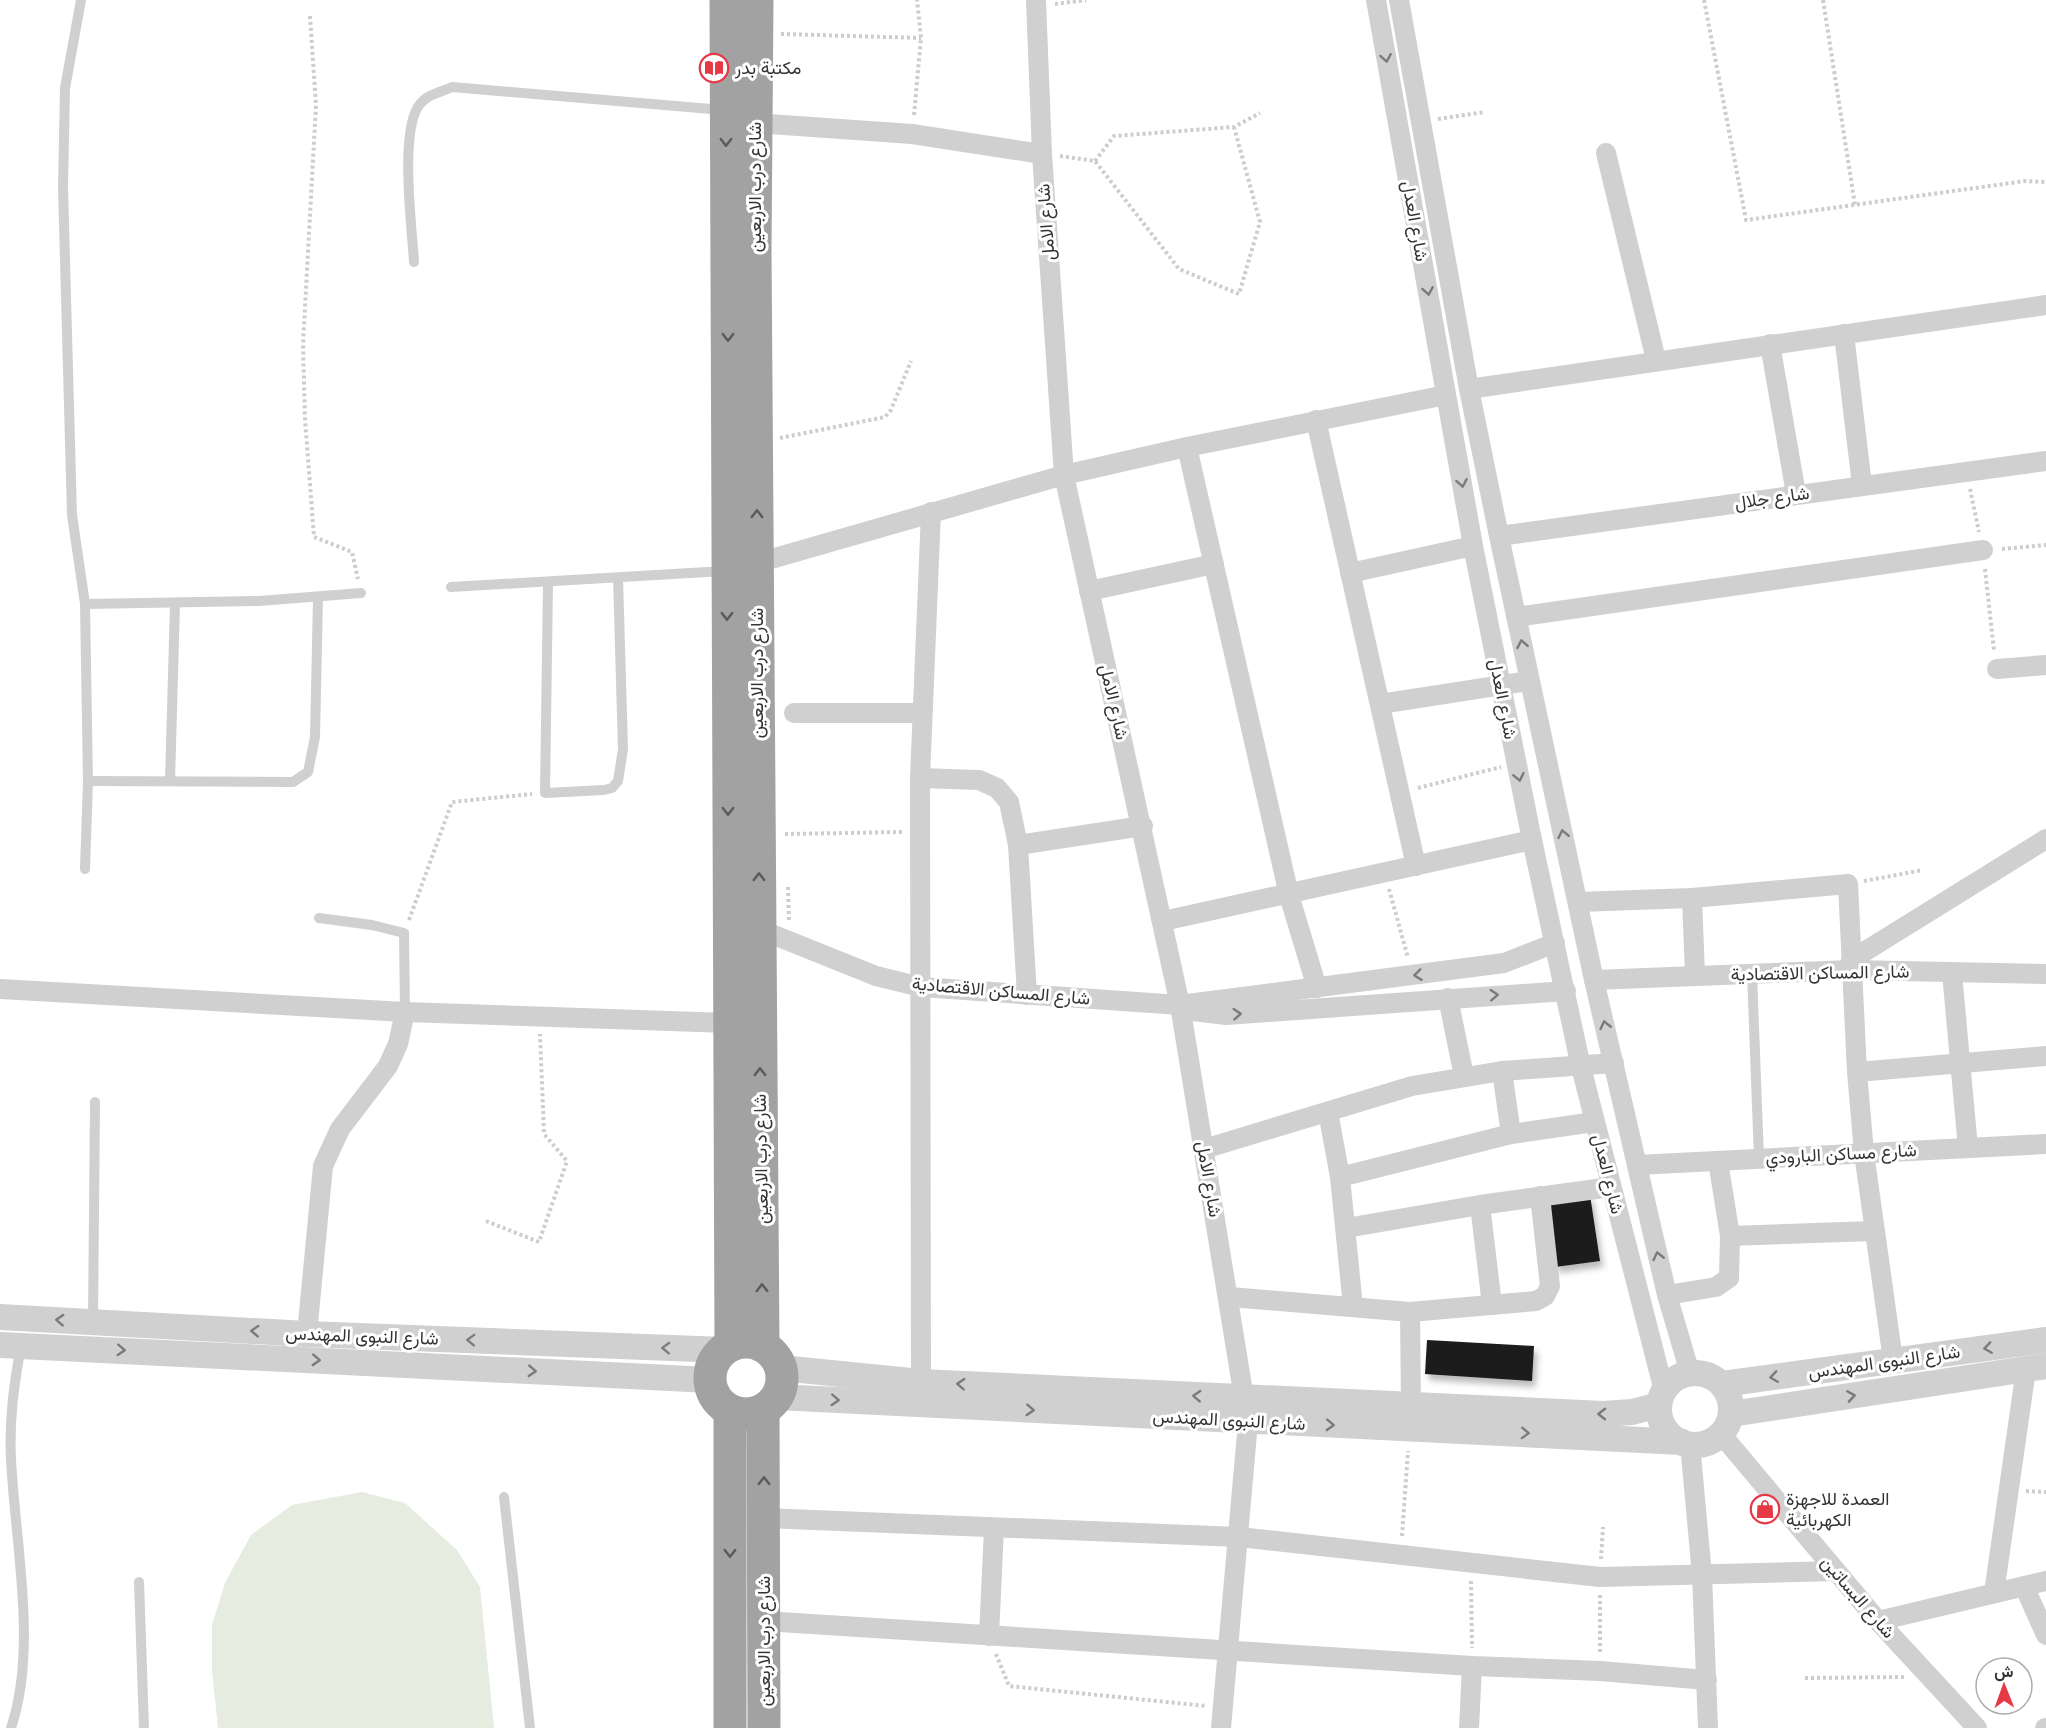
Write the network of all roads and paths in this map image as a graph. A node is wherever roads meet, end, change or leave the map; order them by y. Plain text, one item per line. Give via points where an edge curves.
1 (81, 0) edge
2 (726, 0) edge
3 (757, 0) edge
4 (917, 0) edge
5 (1086, 0) edge
6 (1376, 0) edge
7 (1399, 0) edge
8 (1704, 0) edge
9 (1823, 0) edge
10 (1036, 4) edge
11 (310, 16) dead end
12 (756, 33) junction
13 (921, 38) junction
14 (726, 110) junction
15 (1485, 112) dead end
16 (1260, 114) dead end
17 (1420, 121) junction
18 (756, 123) junction
19 (1234, 127) junction
20 (912, 134) junction
21 (1606, 153) dead end
22 (1042, 154) junction
23 (1095, 161) junction
24 (2046, 182) edge
25 (741, 205) junction
26 (1855, 205) junction
27 (741, 249) junction
28 (414, 262) dead end
29 (2046, 305) edge
30 (1844, 334) junction
31 (1770, 344) junction
32 (1656, 360) junction
33 (911, 361) dead end
34 (1469, 389) junction
35 (1446, 394) junction
36 (1316, 420) junction
37 (756, 443) junction
38 (1187, 447) junction
39 (2046, 461) edge
40 (1064, 475) junction
41 (1862, 485) junction
42 (1796, 494) junction
43 (931, 512) junction
44 (1499, 536) junction
45 (2046, 545) edge
46 (1473, 546) junction
47 (1983, 550) joint
48 (1214, 564) junction
49 (742, 567) junction
50 (1350, 573) junction
51 (618, 578) junction
52 (548, 583) junction
53 (451, 587) dead end
54 (1089, 591) junction
55 (361, 593) joint
56 (318, 598) junction
57 (85, 604) junction
58 (175, 604) junction
59 (1516, 617) junction
60 (2046, 665) edge
61 (1996, 669) dead end
62 (1529, 681) junction
63 (1500, 686) junction
64 (1380, 704) junction
65 (794, 713) dead end
66 (922, 713) junction
67 (1516, 763) junction
68 (920, 778) junction
69 (88, 781) junction
70 (170, 781) junction
71 (1400, 792) junction
72 (545, 793) junction
73 (1143, 826) junction
74 (920, 832) junction
75 (2046, 838) edge
76 (1532, 840) junction
77 (786, 844) dead end
78 (1018, 845) junction
79 (1416, 866) junction
80 (85, 869) dead end
81 (1923, 870) dead end
82 (1385, 873) junction
83 (787, 877) dead end
84 (1848, 884) junction
85 (1289, 895) junction
86 (1692, 898) junction
87 (1578, 902) junction
88 (319, 918) dead end
89 (1163, 921) junction
90 (759, 929) junction
91 (404, 933) junction
92 (790, 943) junction
93 (1555, 943) junction
94 (1851, 965) junction
95 (1752, 973) junction
96 (1952, 973) junction
97 (2046, 974) edge
98 (1695, 975) junction
99 (1412, 976) junction
100 (1594, 980) junction
101 (921, 987) junction
102 (1317, 988) junction
103 (0, 989) edge
104 (1566, 992) junction
105 (1028, 995) junction
106 (1448, 998) junction
107 (1180, 1005) junction
108 (405, 1012) junction
109 (540, 1017) junction
110 (728, 1023) junction
111 (2046, 1056) edge
112 (1614, 1063) junction
113 (1960, 1063) junction
114 (1581, 1067) junction
115 (1502, 1071) junction
116 (1857, 1072) junction
117 (1464, 1076) junction
118 (95, 1102) dead end
119 (1329, 1112) junction
120 (1594, 1122) junction
121 (1511, 1134) junction
122 (2046, 1144) edge
123 (1968, 1148) junction
124 (1204, 1149) junction
125 (1864, 1153) junction
126 (1759, 1159) junction
127 (1718, 1161) junction
128 (1637, 1165) junction
129 (1340, 1177) junction
130 (1611, 1187) junction
131 (1539, 1196) junction
132 (1480, 1205) junction
133 (486, 1221) dead end
134 (1346, 1228) junction
135 (1873, 1231) junction
136 (1730, 1236) junction
137 (1667, 1295) junction
138 (1230, 1297) junction
139 (1492, 1305) junction
140 (1353, 1307) junction
141 (1410, 1312) junction
142 (11, 1317) edge
143 (93, 1322) junction
144 (307, 1334) junction
145 (2046, 1340) edge
146 (11, 1345) edge
147 (1893, 1360) junction
148 (2036, 1368) edge
149 (757, 1369) junction
150 (1690, 1373) junction
151 (710, 1380) junction
152 (921, 1382) junction
153 (1722, 1384) junction
154 (1662, 1398) junction
155 (1246, 1410) junction
156 (730, 1411) junction
157 (1410, 1418) junction
158 (1726, 1424) junction
159 (1686, 1443) junction
160 (504, 1497) dead end
161 (764, 1518) junction
162 (1603, 1527) dead end
163 (994, 1528) junction
164 (1239, 1536) junction
165 (1400, 1554) junction
166 (1470, 1562) junction
167 (1835, 1571) junction
168 (1702, 1575) junction
169 (1600, 1576) junction
170 (2046, 1581) edge
171 (139, 1582) dead end
172 (2024, 1586) junction
173 (1994, 1593) junction
174 (764, 1621) junction
175 (1878, 1621) junction
176 (2046, 1635) edge
177 (989, 1636) junction
178 (1229, 1651) junction
179 (1472, 1666) junction
180 (1600, 1671) junction
181 (1928, 1677) junction
182 (1805, 1678) dead end
183 (1707, 1680) junction
184 (1224, 1708) junction
185 (11, 1728) edge
186 (144, 1728) edge
187 (530, 1728) edge
188 (730, 1728) edge
189 (764, 1728) edge
190 (1221, 1728) edge
191 (1469, 1728) edge
192 (1708, 1728) edge
193 (1977, 1728) edge

1 - 57 lane via 64,88 63,187 72,515
2 - 14 highway, شارع درب الاربعين
3 - 12 highway, شارع درب الاربعين
4 - 13 path
5 - 10 path
6 -> 35 street, شارع العدل
7 - 17 street, شارع العدل
8 - 26 path via 1746,220
9 - 26 path
10 - 22 street, شارع الامل
11 - 55 path via 316,105 303,344 314,537 352,552
12 - 13 path
12 - 18 highway, شارع درب الاربعين
13 - 20 path
14 -> 25 highway, شارع درب الاربعين
14 - 28 lane via 452,87 428,96 418,106 408,155
15 - 17 path
16 - 19 path
17 - 34 street, شارع العدل
18 - 20 street
18 - 25 highway, شارع درب الاربعين
19 - 23 path via 1114,136
19 - 23 path via 1260,222 1239,294 1179,269
20 - 22 street
21 - 32 street
22 - 23 path
22 - 40 street, شارع الامل
24 - 26 path
25 - 27 highway, شارع درب الاربعين
27 - 37 highway, شارع درب الاربعين
27 -> 49 highway, شارع درب الاربعين
29 - 30 street
30 - 31 street
30 - 41 street
31 - 32 street
31 - 42 street
32 - 34 street
33 - 37 path via 885,417
34 - 44 street, شارع العدل
35 - 36 street
35 -> 46 street, شارع العدل
36 - 38 street
36 - 50 street
49 -> 37 highway, شارع درب الاربعين
38 - 40 street
38 - 48 street
39 - 41 street, شارع جلال
40 - 43 street
40 - 54 street, شارع الامل
41 - 42 street, شارع جلال
42 - 44 street, شارع جلال
43 - 49 street
43 - 66 street
44 - 59 street, شارع العدل
45 - 47 path
46 - 50 street
46 - 63 street, شارع العدل
47 - 59 street
48 - 54 street
48 - 85 street
49 - 51 lane
90 -> 49 highway, شارع درب الاربعين
49 -> 110 highway, شارع درب الاربعين
50 - 64 street
51 - 52 lane
51 - 72 lane via 621,770 612,788
52 - 53 lane
52 - 72 lane
54 - 73 street, شارع الامل
55 - 56 lane
56 - 58 lane
56 - 70 lane via 315,737 308,772 293,782
57 - 58 lane
57 - 69 lane
58 - 70 lane
62 -> 59 street, شارع العدل
60 - 61 street
62 - 63 street
87 -> 62 street, شارع العدل
63 - 64 street
63 - 67 street, شارع العدل
64 - 71 street
65 - 66 street
66 - 68 street
67 - 71 path
67 -> 76 street, شارع العدل
68 - 74 street
68 - 78 street via 979,780 997,788 1009,802
69 - 70 lane
69 - 80 lane
71 - 79 street
72 - 91 path via 452,802
73 - 78 street
73 - 89 street, شارع الامل
74 - 77 path via 785,834
74 - 101 street
75 - 94 street
76 - 79 street
76 - 93 street, شارع العدل
78 - 105 street
79 - 82 street
81 - 84 path
82 - 85 street
82 - 99 path
83 - 92 path
84 - 86 street
84 - 94 street
85 - 89 street
85 - 102 street
86 - 87 street
86 - 98 street
87 - 100 street, شارع العدل
88 - 91 lane
89 - 107 street, شارع الامل
90 - 92 street, شارع المساكن الاقتصادية
149 -> 90 highway, شارع درب الاربعين
91 - 108 lane
92 - 101 street, شارع المساكن الاقتصادية via 876,976
93 -> 99 street, شارع المساكن الاقتصادية via 1504,963
93 - 104 street, شارع العدل
94 - 95 street, شارع المساكن الاقتصادية
94 - 96 street, شارع المساكن الاقتصادية
94 - 116 street
95 - 98 street, شارع المساكن الاقتصادية
95 - 126 lane
96 - 97 street, شارع المساكن الاقتصادية
96 - 113 street
98 - 100 street, شارع المساكن الاقتصادية
99 - 102 street, شارع المساكن الاقتصادية
112 -> 100 street, شارع العدل
101 - 105 street, شارع المساكن الاقتصادية
101 - 152 street
102 - 107 street, شارع المساكن الاقتصادية
103 - 108 street
106 -> 104 street, شارع المساكن الاقتصادية
104 - 114 street, شارع العدل
105 - 107 street, شارع المساكن الاقتصادية
107 -> 106 street, شارع المساكن الاقتصادية via 1193,1011 1226,1015
106 - 117 street
107 - 124 street, شارع الامل
108 - 109 street
108 - 144 street via 388,1066 340,1129 323,1166
109 - 110 street
109 - 133 path via 544,1134 567,1161 539,1242
110 - 149 highway, شارع درب الاربعين
111 - 113 street
112 - 114 street
112 - 128 street, شارع العدل
113 - 116 street
113 - 123 street
114 - 115 street
114 - 120 street, شارع العدل
115 - 117 street
115 - 121 street
116 - 125 street
117 - 119 street via 1412,1086
118 - 143 lane
119 - 124 street
119 - 129 street
120 - 121 street
120 - 130 street, شارع العدل
121 - 129 street
122 - 123 street, شارع مساكن البارودي
123 - 125 street, شارع مساكن البارودي
124 - 138 street, شارع الامل
125 - 126 street, شارع مساكن البارودي
125 - 135 street
126 - 127 street, شارع مساكن البارودي
127 - 128 street, شارع مساكن البارودي
127 - 136 street
137 -> 128 street, شارع العدل
129 - 134 street
130 - 131 street
130 - 154 street, شارع العدل
131 - 132 street
131 - 139 street via 1548,1291 1536,1301
132 - 134 street
132 - 139 street
134 - 140 street
135 - 136 street
135 - 147 street
136 - 137 street via 1727,1281 1716,1287
137 - 150 street, شارع العدل
138 - 140 street
138 - 155 street, شارع الامل
139 - 141 street
140 - 141 street
141 - 157 street
143 -> 142 street, شارع النبوى المهندس
142 - 146 street
144 -> 143 street, شارع النبوى المهندس
149 -> 144 street, شارع النبوى المهندس
145 -> 147 street, شارع النبوى المهندس
146 -> 151 street, شارع النبوى المهندس
146 - 185 lane via 11,1460 20,1560 22,1684
147 -> 153 street, شارع النبوى المهندس
158 -> 148 street, شارع النبوى المهندس
148 - 173 street
149 - 151 highway via 711,1368
149 - 152 street, شارع النبوى المهندس
149 -> 155 street, شارع النبوى المهندس
149 - 156 highway via 753,1414
161 -> 149 highway, شارع درب الاربعين
150 - 153 street via 1702,1373
150 - 154 street via 1679,1376
151 - 156 highway via 716,1398
155 -> 152 street, شارع النبوى المهندس
153 - 158 street via 1730,1399
154 -> 157 street, شارع النبوى المهندس via 1632,1412
154 - 159 street via 1664,1427
155 - 157 street, شارع النبوى المهندس
155 - 164 street, شارع الامل
156 -> 188 highway, شارع درب الاربعين
157 -> 159 street, شارع النبوى المهندس
157 - 165 path
158 - 159 street via 1702,1444
158 - 167 street, شارع البساتين
159 - 168 street
160 - 187 lane
161 - 163 street
161 - 174 highway, شارع درب الاربعين
162 - 169 path
163 - 164 street
163 - 177 street
164 - 165 street
164 - 178 street, شارع الامل
165 - 166 street
166 - 169 street
166 - 179 path
167 - 168 street
167 - 175 street, شارع البساتين
168 - 169 street
168 - 183 street
169 - 180 path
170 - 172 street
171 - 186 lane
172 - 173 street
172 - 176 street
173 - 175 street
174 - 177 street
174 - 189 highway, شارع درب الاربعين
175 - 181 street, شارع البساتين
177 - 178 street
177 - 184 path via 1009,1686
178 - 179 street
178 - 184 street, شارع الامل
179 - 180 street
179 - 191 street
180 - 183 street
181 - 182 path
181 - 193 street, شارع البساتين
183 - 192 street
184 - 190 street, شارع الامل

